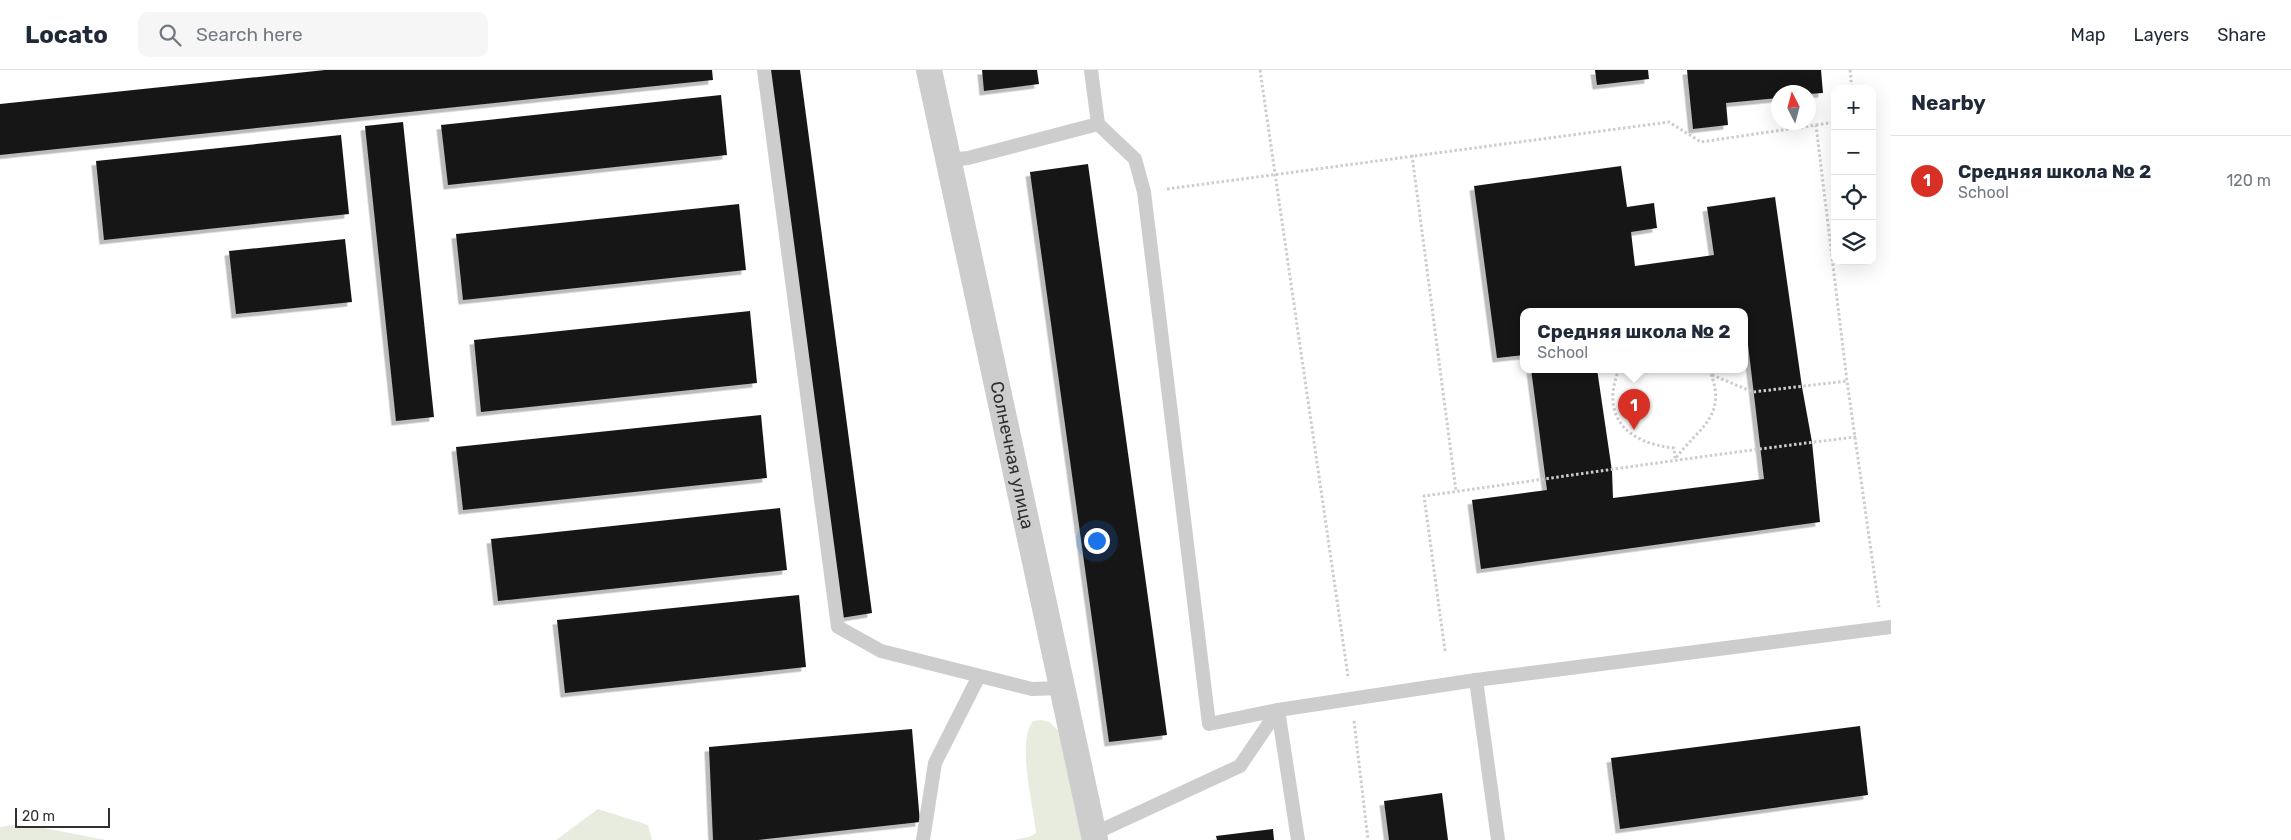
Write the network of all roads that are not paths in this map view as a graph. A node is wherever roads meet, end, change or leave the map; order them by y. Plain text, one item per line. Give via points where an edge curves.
1 (764, 70) edge
2 (929, 70) edge
3 (1091, 70) edge
4 (1098, 124) junction
5 (949, 160) junction
6 (1888, 627) edge
7 (979, 676) junction
8 (1476, 680) junction
9 (1062, 688) junction
10 (1278, 710) junction
11 (1094, 837) edge
12 (923, 840) edge
13 (1298, 840) edge
14 (1498, 840) edge

1 - 7 lane via 838,627 881,651
2 - 5 street, Солнечная улица
3 - 4 lane
4 - 5 lane via 968,158
4 - 10 lane via 1135,159 1144,192 1209,724
5 - 9 street, Солнечная улица
6 - 8 lane
7 - 9 lane via 1032,689
7 - 12 lane via 935,763
8 - 10 lane
8 - 14 lane
9 - 11 street, Солнечная улица
10 - 11 lane via 1240,766
10 - 13 lane

